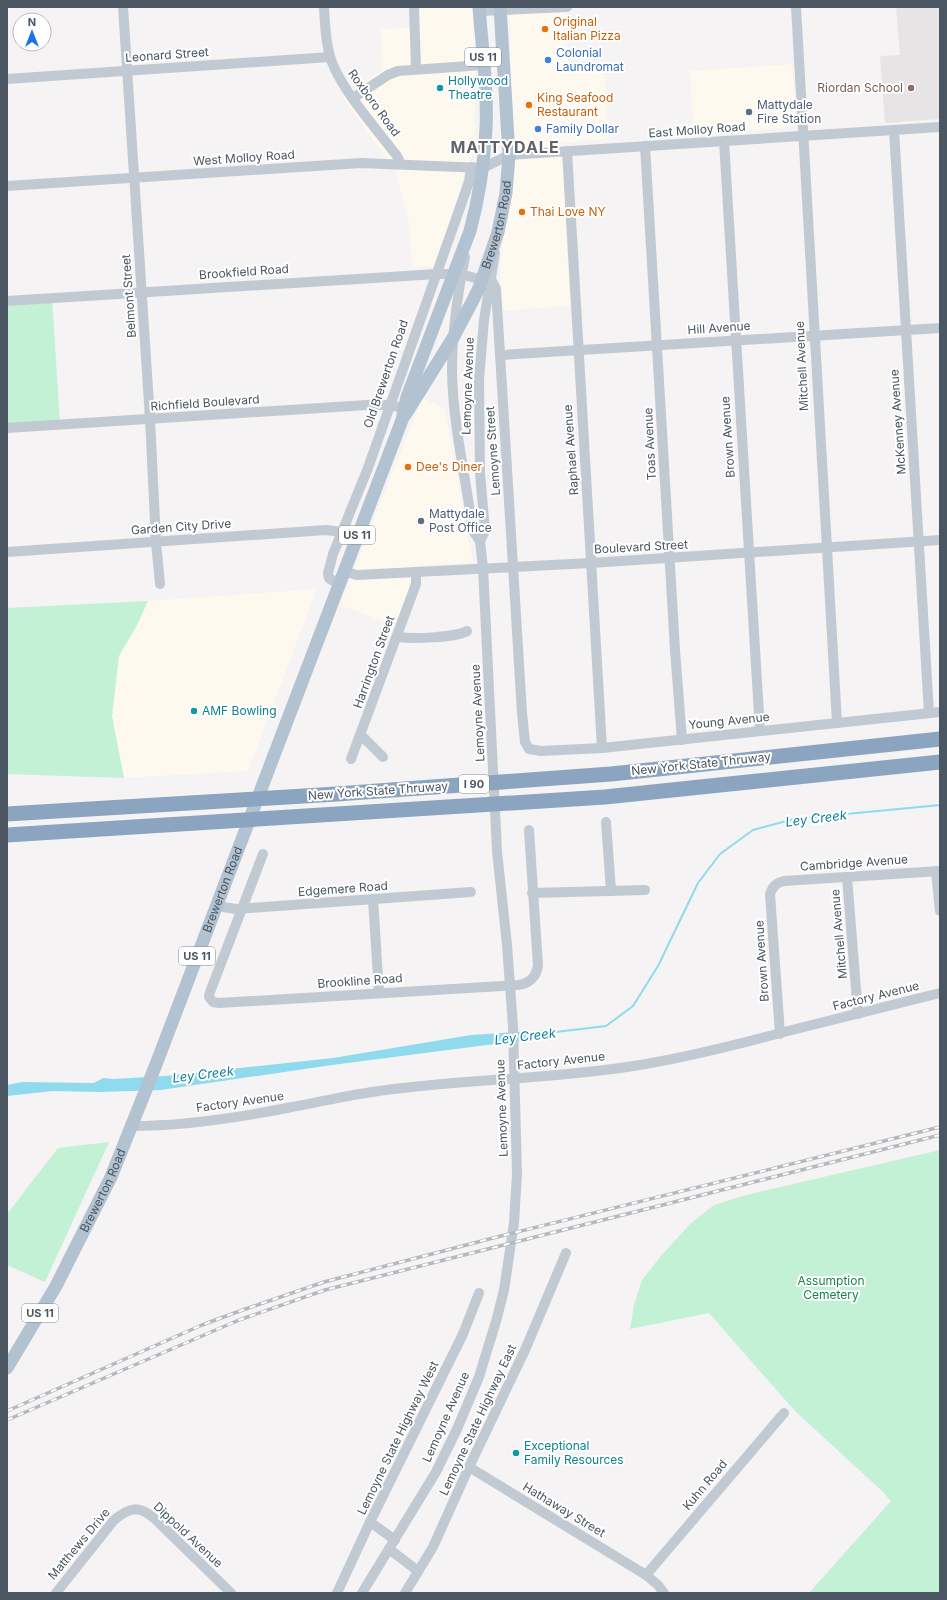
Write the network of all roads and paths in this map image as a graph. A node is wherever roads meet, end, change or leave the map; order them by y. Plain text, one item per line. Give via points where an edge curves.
1 (123, 7) edge
2 (324, 7) edge
3 (414, 7) edge
4 (567, 7) edge
5 (796, 7) edge
6 (479, 9) edge
7 (500, 9) edge
8 (330, 57) junction
9 (483, 65) junction
10 (416, 69) junction
11 (128, 71) junction
12 (7, 79) edge
13 (353, 98) junction
14 (940, 127) edge
15 (894, 130) junction
16 (803, 136) junction
17 (724, 141) junction
18 (645, 146) junction
19 (567, 151) junction
20 (509, 155) junction
21 (401, 164) junction
22 (477, 168) junction
23 (135, 178) junction
24 (7, 186) edge
25 (458, 273) junction
26 (437, 274) junction
27 (487, 279) junction
28 (141, 292) junction
29 (7, 301) edge
30 (940, 328) edge
31 (905, 330) junction
32 (814, 335) junction
33 (453, 338) junction
34 (735, 340) junction
35 (657, 345) junction
36 (578, 350) junction
37 (500, 355) junction
38 (389, 405) junction
39 (403, 414) junction
40 (150, 419) junction
41 (7, 428) edge
42 (341, 532) junction
43 (356, 540) junction
44 (940, 540) edge
45 (480, 541) junction
46 (156, 542) junction
47 (918, 542) junction
48 (826, 548) junction
49 (7, 552) edge
50 (749, 553) junction
51 (670, 558) junction
52 (591, 563) junction
53 (514, 567) junction
54 (483, 568) junction
55 (344, 571) junction
56 (416, 572) junction
57 (160, 584) dead end
58 (338, 584) junction
59 (467, 630) dead end
60 (398, 637) junction
61 (940, 712) edge
62 (929, 713) junction
63 (837, 723) junction
64 (760, 731) junction
65 (361, 735) junction
66 (940, 739) edge
67 (682, 740) junction
68 (525, 742) joint
69 (602, 748) junction
70 (383, 758) dead end
71 (351, 759) dead end
72 (940, 762) edge
73 (7, 814) edge
74 (606, 822) dead end
75 (529, 830) dead end
76 (7, 835) edge
77 (263, 854) dead end
78 (938, 871) edge
79 (847, 877) junction
80 (772, 888) joint
81 (645, 890) dead end
82 (612, 891) junction
83 (471, 892) dead end
84 (532, 893) junction
85 (373, 900) junction
86 (216, 906) junction
87 (242, 909) junction
88 (940, 911) edge
89 (510, 985) junction
90 (379, 993) junction
91 (940, 993) edge
92 (858, 1014) junction
93 (780, 1034) junction
94 (513, 1080) junction
95 (132, 1126) junction
96 (566, 1253) dead end
97 (479, 1293) dead end
98 (7, 1368) edge
99 (784, 1412) dead end
100 (469, 1467) junction
101 (123, 1513) joint
102 (370, 1522) junction
103 (395, 1540) junction
104 (389, 1549) junction
105 (418, 1571) junction
106 (646, 1575) junction
107 (56, 1593) edge
108 (231, 1593) edge
109 (337, 1593) edge
110 (362, 1593) edge
111 (404, 1593) edge
112 (664, 1593) edge

1 - 11 street, Belmont Street
2 - 8 street, Roxboro Road
3 - 10 street
4 - 7 street
5 - 16 street, Mitchell Avenue
6 - 7 street
6 - 9 main road, Brewerton Road / US 11
7 - 20 main road, Brewerton Road / US 11
8 - 11 street, Leonard Street
8 - 13 street, Roxboro Road
9 - 10 street
9 - 22 main road, Brewerton Road / US 11 via 486,128
10 - 13 street via 388,75
11 - 12 street, Leonard Street
11 - 23 street, Belmont Street
13 - 21 street, Roxboro Road
14 - 15 street, East Molloy Road
15 - 16 street, East Molloy Road
15 - 31 street, McKenney Avenue
16 - 17 street, East Molloy Road
16 - 32 street, Mitchell Avenue
17 - 18 street, East Molloy Road
17 - 34 street, Brown Avenue
18 - 19 street, East Molloy Road
18 - 35 street, Toas Avenue
19 - 20 street, East Molloy Road
19 - 36 street, Raphael Avenue
20 - 22 street, East Molloy Road
20 - 27 main road, Brewerton Road / US 11 via 506,193
21 - 22 street, West Molloy Road
21 - 23 street, West Molloy Road via 361,163
22 - 25 main road, Brewerton Road / US 11 via 478,204
22 - 26 street, Old Brewerton Road via 469,182
23 - 24 street, West Molloy Road
23 - 28 street, Belmont Street
25 - 26 street, Brookfield Road
25 - 27 street, Brookfield Road
25 - 33 street, Lemoyne Avenue
25 - 39 main road, Brewerton Road / US 11 via 406,397
26 - 28 street, Brookfield Road
26 - 38 street, Old Brewerton Road
27 - 33 main road, Brewerton Road / US 11
27 - 37 street, Lemoyne Street via 496,289
27 - 45 street, Lemoyne Avenue via 479,379 480,473 485,531
28 - 29 street, Brookfield Road
28 - 40 street, Belmont Street
30 - 31 street, Hill Avenue
31 - 32 street, Hill Avenue
31 - 47 street, McKenney Avenue
32 - 34 street, Hill Avenue
32 - 48 street, Mitchell Avenue
33 - 39 main road, Brewerton Road / US 11 via 415,401
33 - 45 street, Lemoyne Avenue via 452,378 458,436 474,532
34 - 35 street, Hill Avenue
34 - 50 street, Brown Avenue
35 - 36 street, Hill Avenue
35 - 51 street, Toas Avenue
36 - 37 street, Hill Avenue
36 - 52 street, Raphael Avenue
37 - 53 street, Lemoyne Street
38 - 39 street, Richfield Boulevard
38 - 40 street, Richfield Boulevard
38 - 42 street, Old Brewerton Road via 368,468
39 - 43 main road, Brewerton Road / US 11
40 - 41 street, Richfield Boulevard
40 - 46 street, Belmont Street
42 - 43 street, Garden City Drive
42 - 46 street, Garden City Drive via 326,530
42 - 58 street, Old Brewerton Road via 328,573 329,578
43 - 55 main road, Brewerton Road / US 11
44 - 47 street, Boulevard Street
45 - 54 street, Lemoyne Avenue
46 - 49 street, Garden City Drive
46 - 57 street, Belmont Street
47 - 48 street, Boulevard Street
47 - 62 street, McKenney Avenue
48 - 50 street, Boulevard Street
48 - 63 street, Mitchell Avenue
50 - 51 street, Boulevard Street
50 - 64 street, Brown Avenue
51 - 52 street, Boulevard Street
51 - 67 street, Toas Avenue
52 - 53 street, Boulevard Street
52 - 69 street, Raphael Avenue
53 - 54 street, Boulevard Street
53 - 68 street, Lemoyne Street
54 - 56 street, Boulevard Street
54 - 89 street, Lemoyne Avenue via 496,834
55 - 56 street, Boulevard Street via 357,575
55 - 58 main road, Brewerton Road / US 11
56 - 60 street, Harrington Street via 416,584
58 - 86 main road, Brewerton Road / US 11
59 - 60 street via 453,635
60 - 65 street, Harrington Street
61 - 62 street, Young Avenue
62 - 63 street, Young Avenue
63 - 64 street, Young Avenue
64 - 67 street, Young Avenue
65 - 70 street
65 - 71 street, Harrington Street
66 - 73 highway, New York State Thruway / I 90 via 611,774
67 - 69 street, Young Avenue
68 - 69 street, Young Avenue via 529,749 534,751
72 - 76 highway, New York State Thruway / I 90 via 604,797
74 - 82 street
75 - 84 street
77 - 87 street
78 - 79 street, Cambridge Avenue
78 - 88 street
79 - 80 street, Cambridge Avenue via 784,880
79 - 92 street, Mitchell Avenue
80 - 93 street, Brown Avenue via 770,894
81 - 82 street
82 - 84 street
83 - 85 street, Edgemere Road
84 - 89 street via 537,971 527,983
85 - 87 street, Edgemere Road
85 - 90 street
86 - 87 street, Edgemere Road
86 - 95 main road, Brewerton Road / US 11
87 - 90 street, Brookline Road via 210,992 209,997 213,1002
89 - 90 street, Brookline Road
89 - 94 street, Lemoyne Avenue
91 - 92 street, Factory Avenue
92 - 93 street, Factory Avenue
93 - 94 street, Factory Avenue via 656,1063
94 - 95 street, Factory Avenue via 371,1092 236,1116 156,1126
94 - 103 street, Lemoyne Avenue via 517,1174 514,1223 497,1318 479,1377 457,1429 436,1472
95 - 98 main road, Brewerton Road / US 11 via 82,1237
96 - 100 street, Lemoyne State Highway East via 525,1350
97 - 102 street, Lemoyne State Highway West via 463,1334
99 - 106 street, Kuhn Road
100 - 105 street, Lemoyne State Highway East via 433,1547
100 - 106 street, Hathaway Street
101 - 107 street, Matthews Drive via 114,1520
101 - 108 street, Dippold Avenue via 139,1509 146,1511
102 - 103 street
102 - 109 street, Lemoyne State Highway West
103 - 104 street, Lemoyne Avenue
104 - 105 street
104 - 110 street, Lemoyne Avenue
105 - 111 street, Lemoyne State Highway East
106 - 112 street, Hathaway Street

